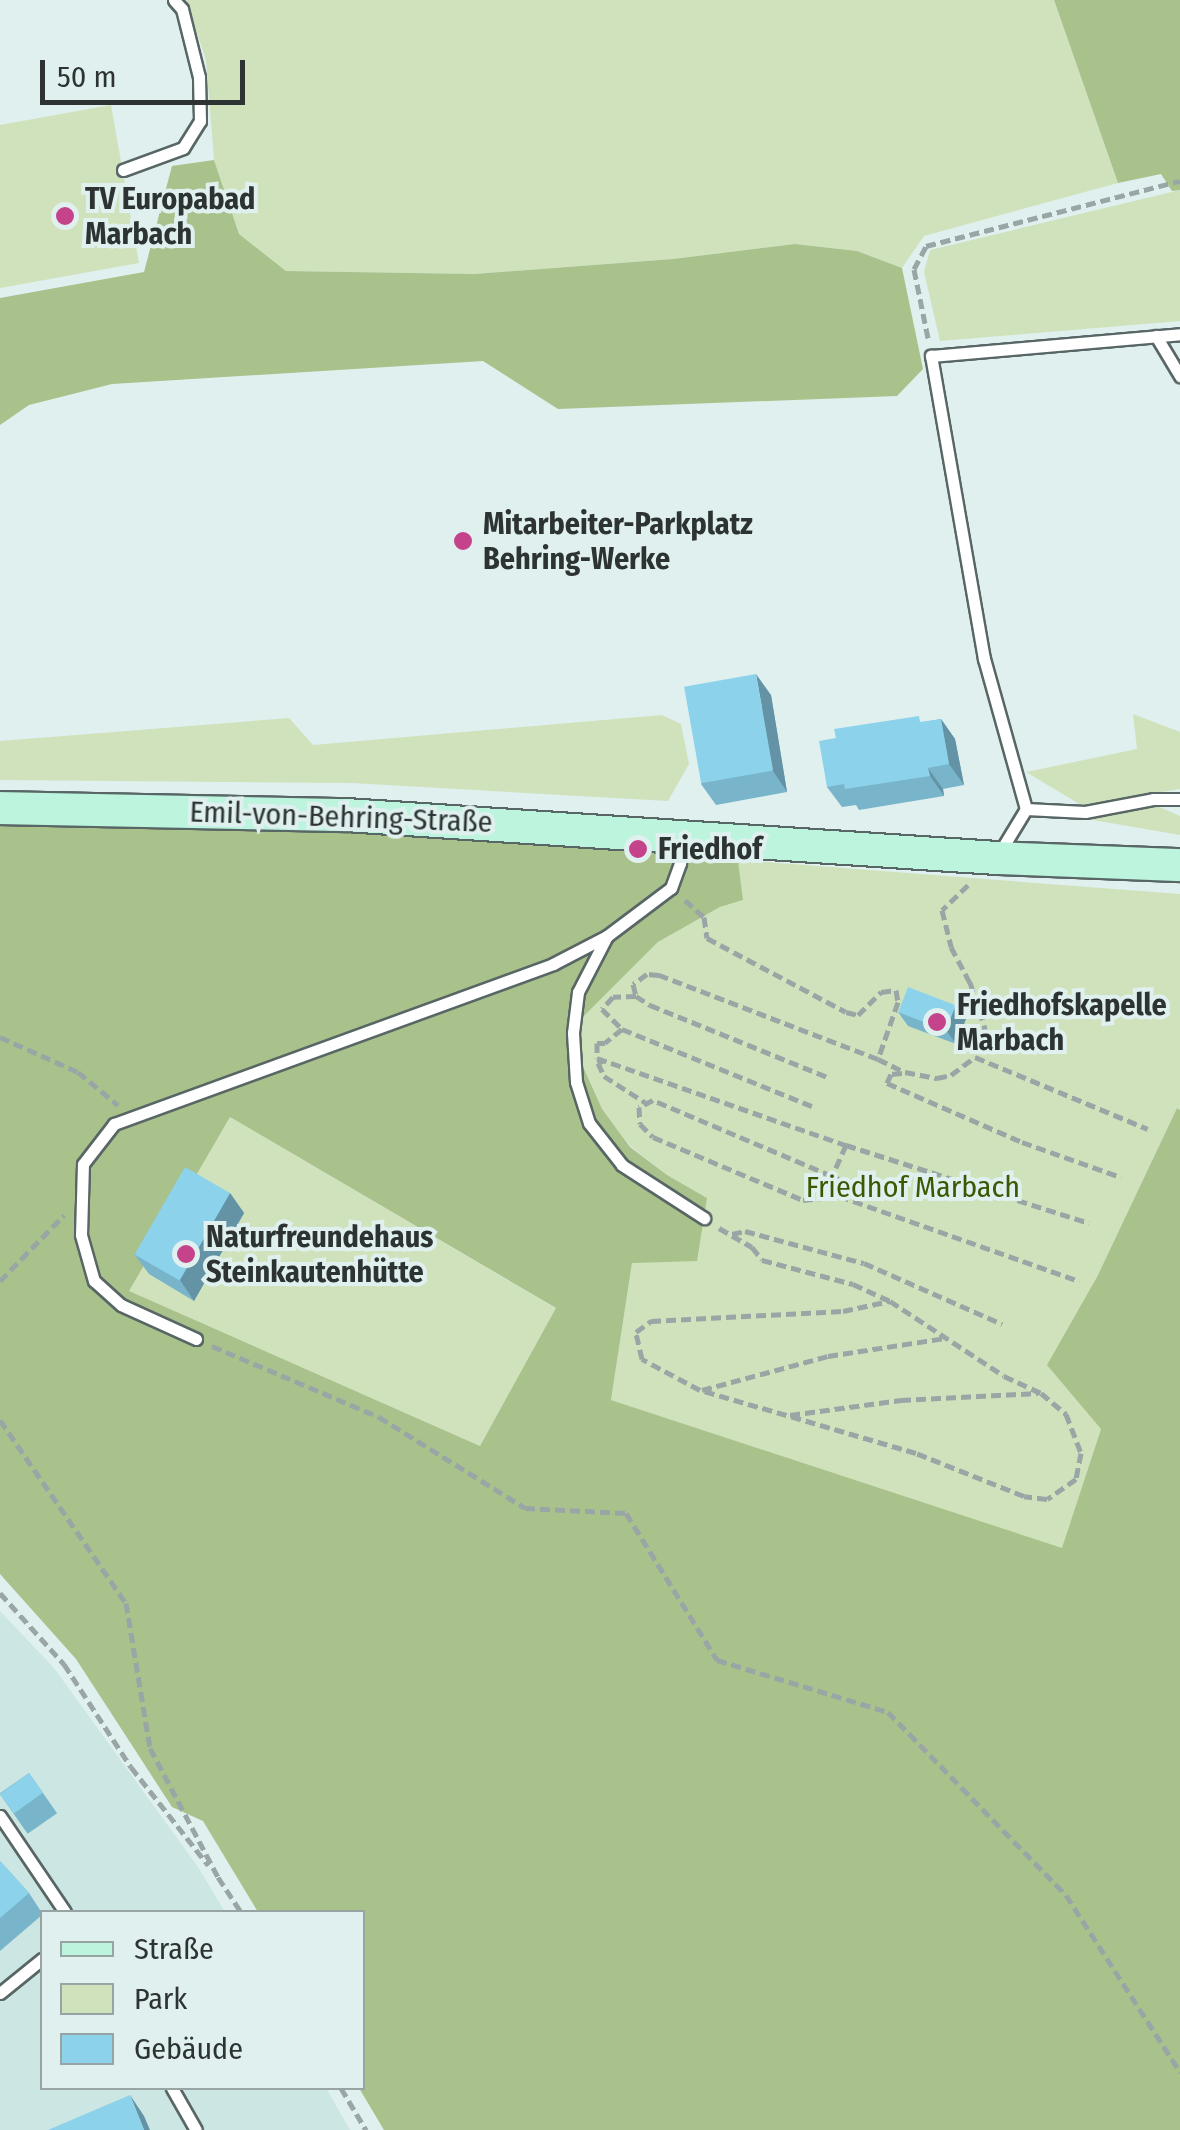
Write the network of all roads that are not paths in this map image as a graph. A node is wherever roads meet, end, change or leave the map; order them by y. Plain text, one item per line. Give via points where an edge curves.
1 (174, 0) edge
2 (122, 170) dead end
3 (1180, 334) edge
4 (1156, 336) junction
5 (1180, 376) edge
6 (1180, 799) edge
7 (0, 808) edge
8 (1026, 809) junction
9 (681, 834) junction
10 (996, 858) junction
11 (1180, 865) edge
12 (606, 936) junction
13 (704, 1218) road end
14 (196, 1339) road end
15 (0, 1816) edge
16 (64, 1910) edge
17 (40, 1961) edge
18 (0, 1993) edge
19 (173, 2090) edge
20 (196, 2130) edge

1 - 2 lane via 199,77 200,122 183,148
3 - 4 lane
4 - 5 lane
4 - 8 lane via 931,356 984,659
6 - 8 lane via 1085,812
7 - 9 main road, Emil-von-Behring-Straße via 346,814
8 - 10 lane
9 - 10 main road, Emil-von-Behring-Straße
9 - 12 lane via 671,888
10 - 11 main road, Emil-von-Behring-Straße
12 - 13 lane via 578,992 573,1033 576,1082 590,1123 622,1165
12 - 14 lane via 553,964 114,1124 83,1164 81,1235 94,1282 120,1305
15 - 16 lane
17 - 18 lane
19 - 20 lane

